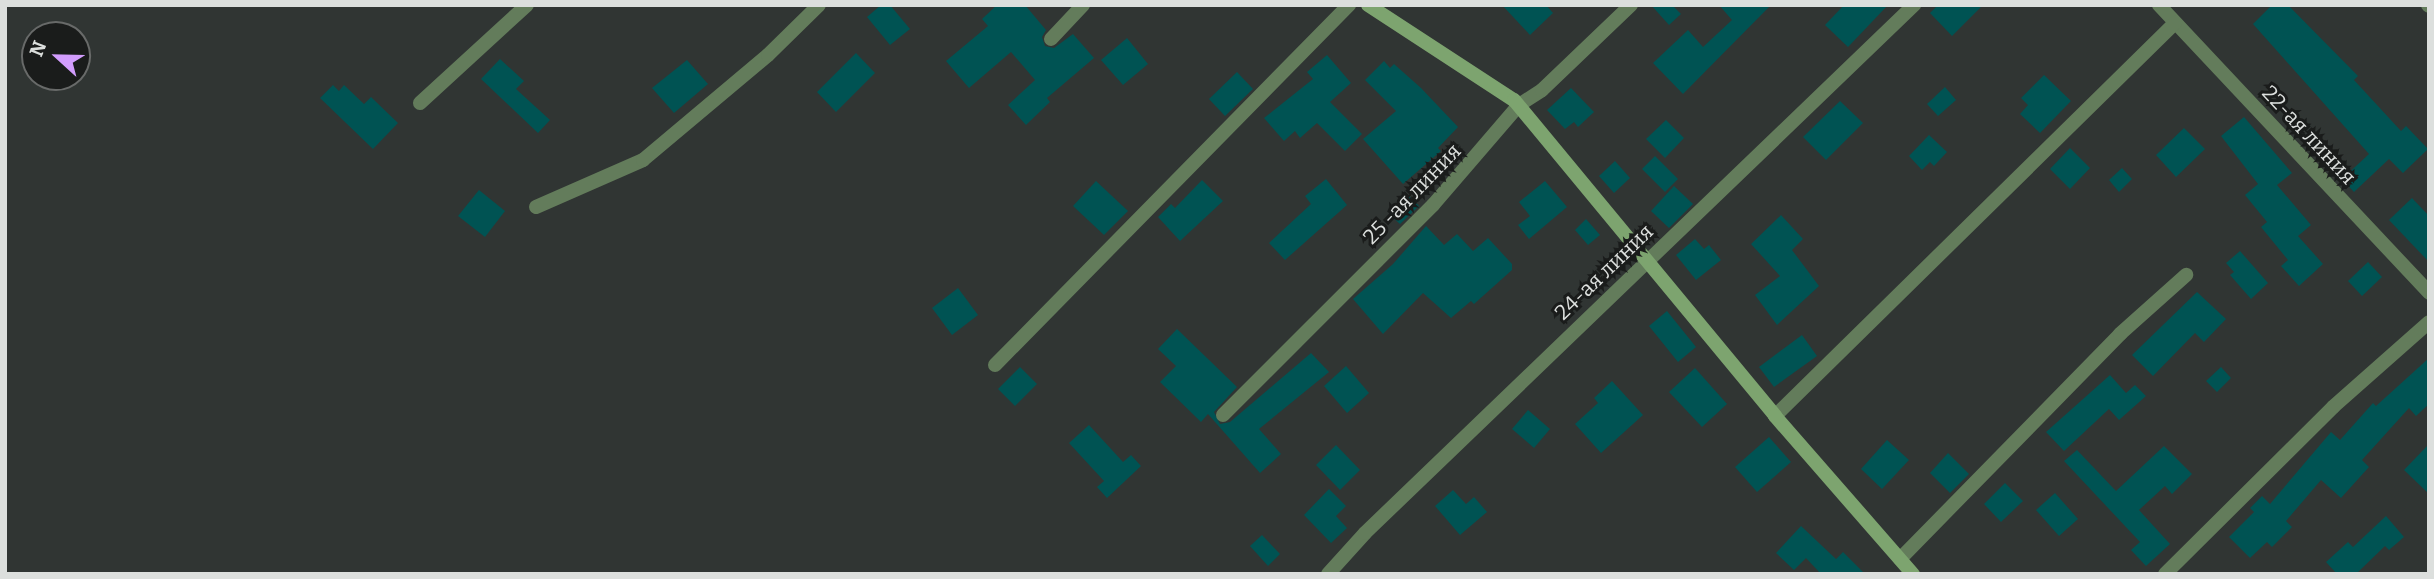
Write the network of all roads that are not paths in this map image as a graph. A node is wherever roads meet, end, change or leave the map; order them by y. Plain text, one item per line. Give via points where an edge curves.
1 (527, 5) edge
2 (819, 5) edge
3 (1083, 5) edge
4 (1349, 5) edge
5 (1368, 5) edge
6 (1631, 5) edge
7 (1914, 5) edge
8 (2159, 5) edge
9 (2175, 23) junction
10 (1051, 39) dead end
11 (420, 103) dead end
12 (1519, 106) junction
13 (536, 207) dead end
14 (1647, 259) junction
15 (2186, 275) dead end
16 (2429, 293) edge
17 (2429, 322) edge
18 (995, 365) dead end
19 (1223, 415) dead end
20 (1775, 416) junction
21 (1900, 559) junction
22 (1328, 574) edge
23 (1913, 574) edge
24 (2165, 574) edge

1 - 11 street
2 - 13 street via 768,55 643,160
3 - 10 street
4 - 18 street
5 - 12 street
6 - 12 street, 25 -ая линия via 1542,90
7 - 14 street, 24-ая линия
8 - 9 street, 22-ая линия
9 - 16 street, 22-ая линия
9 - 20 street
12 - 14 street
12 - 19 street, 25 -ая линия via 1433,205
14 - 20 street
14 - 22 street, 24-ая линия
15 - 21 street via 2120,334
17 - 24 street via 2333,407
20 - 21 street
21 - 23 street

